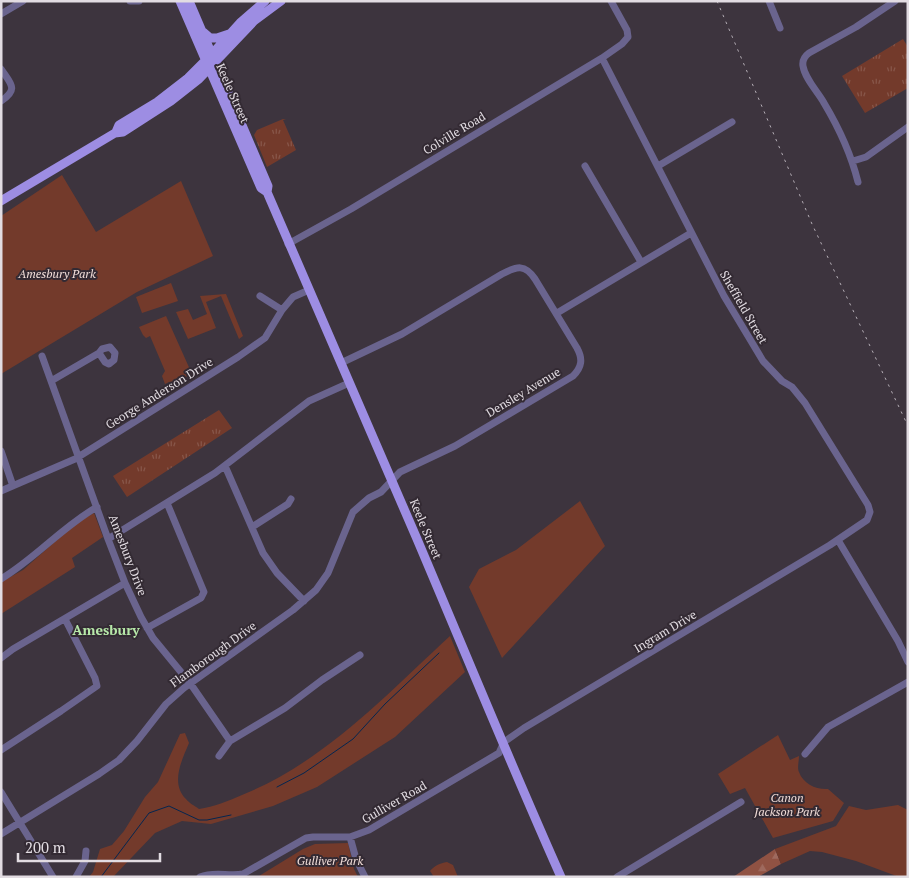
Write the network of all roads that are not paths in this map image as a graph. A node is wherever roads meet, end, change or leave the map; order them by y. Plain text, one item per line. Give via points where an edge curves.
1 (24, 1) edge
2 (130, 1) edge
3 (139, 1) edge
4 (180, 1) edge
5 (189, 1) edge
6 (265, 1) edge
7 (281, 1) edge
8 (611, 1) edge
9 (769, 1) edge
10 (895, 1) edge
11 (1, 14) edge
12 (780, 28) dead end
13 (203, 32) junction
14 (231, 33) junction
15 (602, 58) junction
16 (210, 62) junction
17 (1, 68) edge
18 (199, 79) junction
19 (217, 88) junction
20 (1, 101) edge
21 (732, 122) dead end
22 (908, 127) edge
23 (116, 132) junction
24 (241, 133) junction
25 (853, 161) junction
26 (585, 166) dead end
27 (658, 166) junction
28 (858, 182) dead end
29 (1, 201) edge
30 (691, 233) junction
31 (288, 244) junction
32 (640, 262) junction
33 (309, 290) junction
34 (260, 296) dead end
35 (282, 310) junction
36 (557, 313) junction
37 (99, 353) dead end
38 (42, 356) dead end
39 (341, 363) junction
40 (51, 381) junction
41 (350, 383) junction
42 (1, 451) edge
43 (79, 456) junction
44 (225, 466) junction
45 (392, 481) junction
46 (13, 486) junction
47 (1, 491) edge
48 (291, 499) dead end
49 (167, 503) junction
50 (97, 507) junction
51 (252, 527) junction
52 (108, 538) junction
53 (838, 540) junction
54 (1, 578) edge
55 (125, 583) junction
56 (304, 601) junction
57 (65, 619) junction
58 (147, 628) junction
59 (360, 655) dead end
60 (1, 658) edge
61 (908, 662) edge
62 (908, 682) edge
63 (190, 683) junction
64 (230, 741) junction
65 (504, 742) junction
66 (1, 750) edge
67 (805, 754) dead end
68 (219, 756) dead end
69 (1, 792) edge
70 (741, 802) dead end
71 (19, 822) junction
72 (1, 834) edge
73 (350, 837) junction
74 (86, 851) dead end
75 (53, 877) edge
76 (76, 877) edge
77 (200, 877) edge
78 (364, 877) edge
79 (562, 877) edge
80 (617, 877) edge

1 - 11 street
2 - 3 street
4 - 16 main road, Keele Street
5 - 13 main road, Keele Street
6 - 14 main road
7 - 16 main road
8 - 15 street, Colville Road via 628,37
9 - 12 street
10 - 25 street via 809,53 803,60 803,68 825,103
13 - 14 main road via 210,38
13 - 16 main road, Keele Street
14 - 16 main road
15 - 27 street, Sheffield Street
15 - 31 street, Colville Road
16 - 18 main road
16 - 19 main road, Keele Street
16 - 23 main road via 157,102 119,125
16 - 24 main road, Keele Street
17 - 20 street via 12,91
18 - 19 main road via 210,81
18 - 23 main road via 157,112 123,132
19 - 24 main road, Keele Street
21 - 27 street
22 - 25 street via 866,157
23 - 29 main road
24 - 31 main road, Keele Street via 268,186 267,192
25 - 28 street
26 - 32 street
27 - 30 street, Sheffield Street
30 - 32 street
30 - 53 street, Sheffield Street via 757,352 800,396 868,505 867,520
31 - 33 main road, Keele Street
32 - 36 street
33 - 35 street, George Anderson Drive via 293,297
33 - 39 main road, Keele Street
34 - 35 street
35 - 43 street, George Anderson Drive via 259,344
36 - 39 street via 530,272 522,268 512,269 402,334
36 - 45 street, Densley Avenue via 580,352 582,358 578,371 455,446 400,472
37 - 40 street
38 - 40 street, Amesbury Drive
39 - 41 main road, Keele Street
40 - 43 street, Amesbury Drive
41 - 44 street via 309,401
41 - 45 main road, Keele Street
42 - 46 street
43 - 46 street, George Anderson Drive
43 - 50 street, Amesbury Drive
44 - 49 street
44 - 51 street
45 - 56 street, Flamborough Drive via 353,512 328,573
45 - 65 main road, Keele Street
46 - 47 street, George Anderson Drive
48 - 51 street
49 - 52 street
49 - 58 street via 204,592 200,598
50 - 52 street, Amesbury Drive
50 - 54 street via 74,521 23,565
51 - 56 street via 276,573
52 - 55 street, Amesbury Drive
53 - 61 street
53 - 65 street, Ingram Drive
55 - 57 street
55 - 58 street, Amesbury Drive
56 - 63 street, Flamborough Drive
57 - 60 street
57 - 66 street via 97,686
58 - 63 street, Amesbury Drive
59 - 64 street via 277,714
62 - 67 street via 828,727
63 - 64 street, Amesbury Drive
63 - 71 street, Flamborough Drive via 166,704 119,760
64 - 68 street
65 - 73 street, Gulliver Road via 499,753 369,830
65 - 79 main road, Keele Street
69 - 71 street
70 - 80 street
71 - 72 street, Flamborough Drive
71 - 75 street
73 - 77 street, Gulliver Road via 306,838 243,874
73 - 78 street
74 - 76 street

